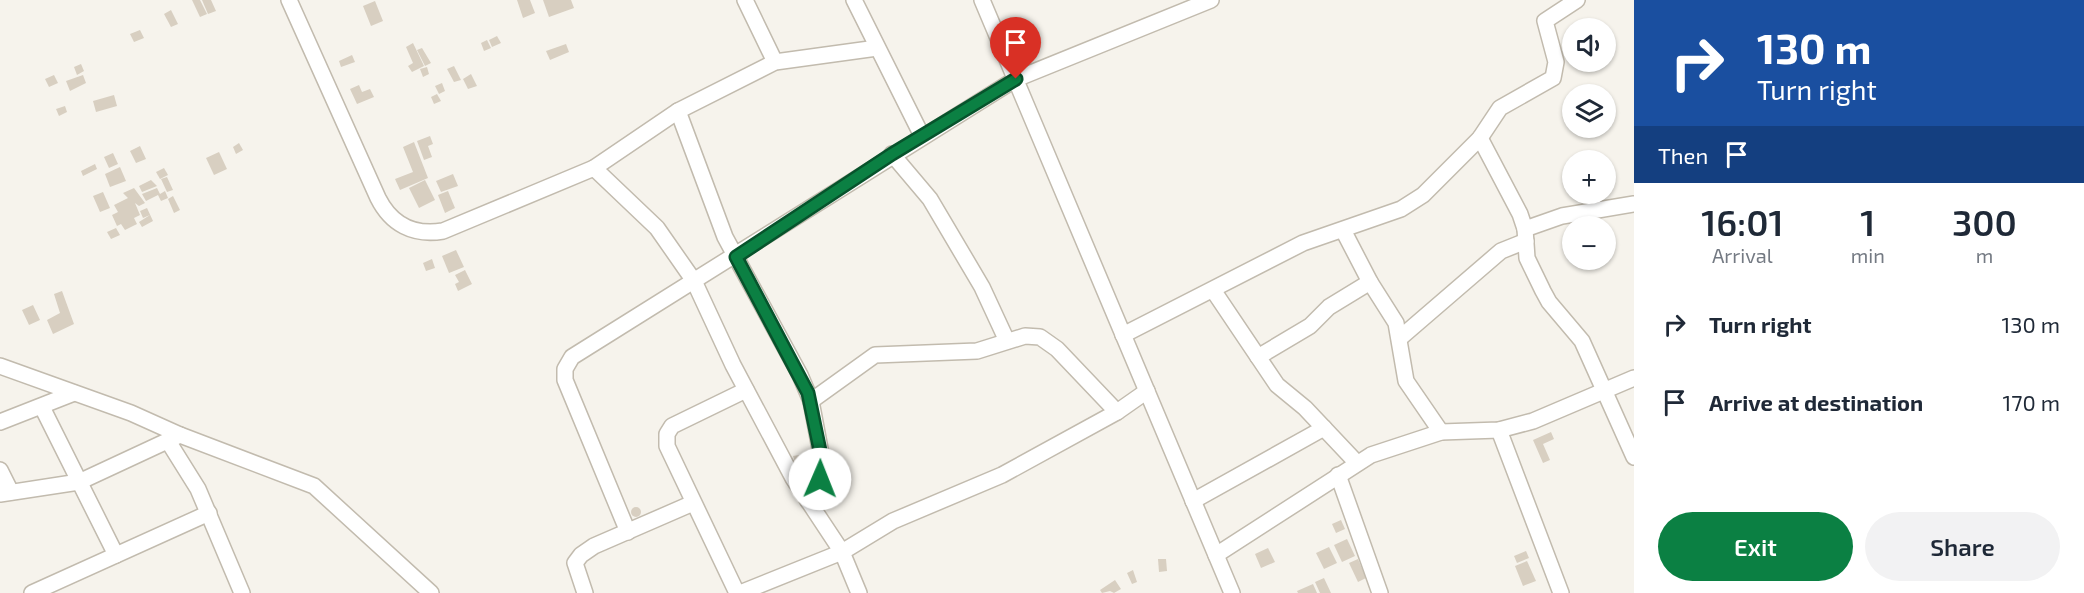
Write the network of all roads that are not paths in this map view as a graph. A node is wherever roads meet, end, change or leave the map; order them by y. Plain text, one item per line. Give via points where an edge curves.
1 (289, 0) edge
2 (744, 0) edge
3 (854, 0) edge
4 (982, 0) edge
5 (1212, 0) edge
6 (1577, 0) edge
7 (877, 48) junction
8 (775, 62) junction
9 (1016, 79) junction
10 (678, 111) junction
11 (922, 136) junction
12 (1480, 138) junction
13 (892, 154) junction
14 (594, 168) junction
15 (1634, 204) edge
16 (1343, 230) junction
17 (1525, 235) junction
18 (736, 257) junction
19 (694, 281) junction
20 (1370, 282) junction
21 (1213, 291) junction
22 (1123, 334) junction
23 (1400, 338) junction
24 (1007, 341) junction
25 (1258, 357) junction
26 (0, 366) edge
27 (1634, 378) edge
28 (746, 390) junction
29 (1147, 391) junction
30 (1605, 391) junction
31 (74, 393) junction
32 (811, 401) junction
33 (42, 407) junction
34 (1117, 412) junction
35 (0, 422) edge
36 (1324, 428) junction
37 (1499, 430) junction
38 (1441, 432) junction
39 (174, 438) junction
40 (1634, 457) edge
41 (1356, 462) junction
42 (0, 470) edge
43 (1338, 475) junction
44 (79, 482) junction
45 (5, 493) edge
46 (808, 501) junction
47 (1193, 501) junction
48 (693, 503) junction
49 (209, 513) junction
50 (628, 532) junction
51 (842, 552) junction
52 (116, 555) junction
53 (1216, 555) junction
54 (43, 591) edge
55 (242, 593) edge
56 (431, 593) edge
57 (585, 593) edge
58 (739, 593) edge
59 (859, 593) edge
60 (1232, 593) edge
61 (1380, 593) edge
62 (1561, 593) edge

1 - 14 street via 378,198 399,224 420,232 443,231
2 - 8 street
3 - 7 street
4 - 9 street
5 - 9 street
6 - 12 street via 1545,21 1556,62 1553,78 1500,108
7 - 8 street
7 - 11 street
8 - 10 street
9 - 11 street
9 - 22 street
10 - 14 street
10 - 18 street
11 - 13 street
12 - 16 street via 1423,195 1401,209
12 - 17 street
13 - 18 street
13 - 24 street via 930,199
14 - 19 street via 657,228
15 - 17 street via 1562,216
16 - 20 street
16 - 21 street via 1303,243
17 - 23 street
17 - 30 street via 1527,258 1549,302 1582,341
18 - 19 street
18 - 32 street
19 - 28 street
19 - 50 street via 572,357 564,369 565,380
20 - 23 street via 1388,308
20 - 25 street via 1329,307 1310,326
21 - 22 street
21 - 25 street
22 - 29 street
23 - 38 street via 1401,367 1406,381
24 - 32 street via 977,351 874,355
24 - 34 street via 1040,337 1057,349
25 - 36 street via 1277,385
26 - 31 street
27 - 30 street
28 - 46 street
28 - 48 street via 672,426 668,434 667,446
29 - 34 street
29 - 47 street
30 - 37 street via 1559,412
30 - 40 street
31 - 33 street
31 - 39 street via 131,413
32 - 46 street via 824,470
33 - 35 street
33 - 44 street
34 - 51 street via 1002,475 893,521
36 - 41 street
36 - 47 street
37 - 38 street
37 - 62 street
38 - 41 street
39 - 44 street
39 - 49 street
39 - 56 street via 314,486
41 - 43 street
42 - 45 street
43 - 53 street
43 - 61 street
44 - 45 street
44 - 52 street
46 - 51 street
47 - 53 street
48 - 50 street
48 - 58 street
49 - 52 street
49 - 55 street
50 - 57 street via 580,555 575,563
51 - 58 street
51 - 59 street
52 - 54 street
53 - 60 street

